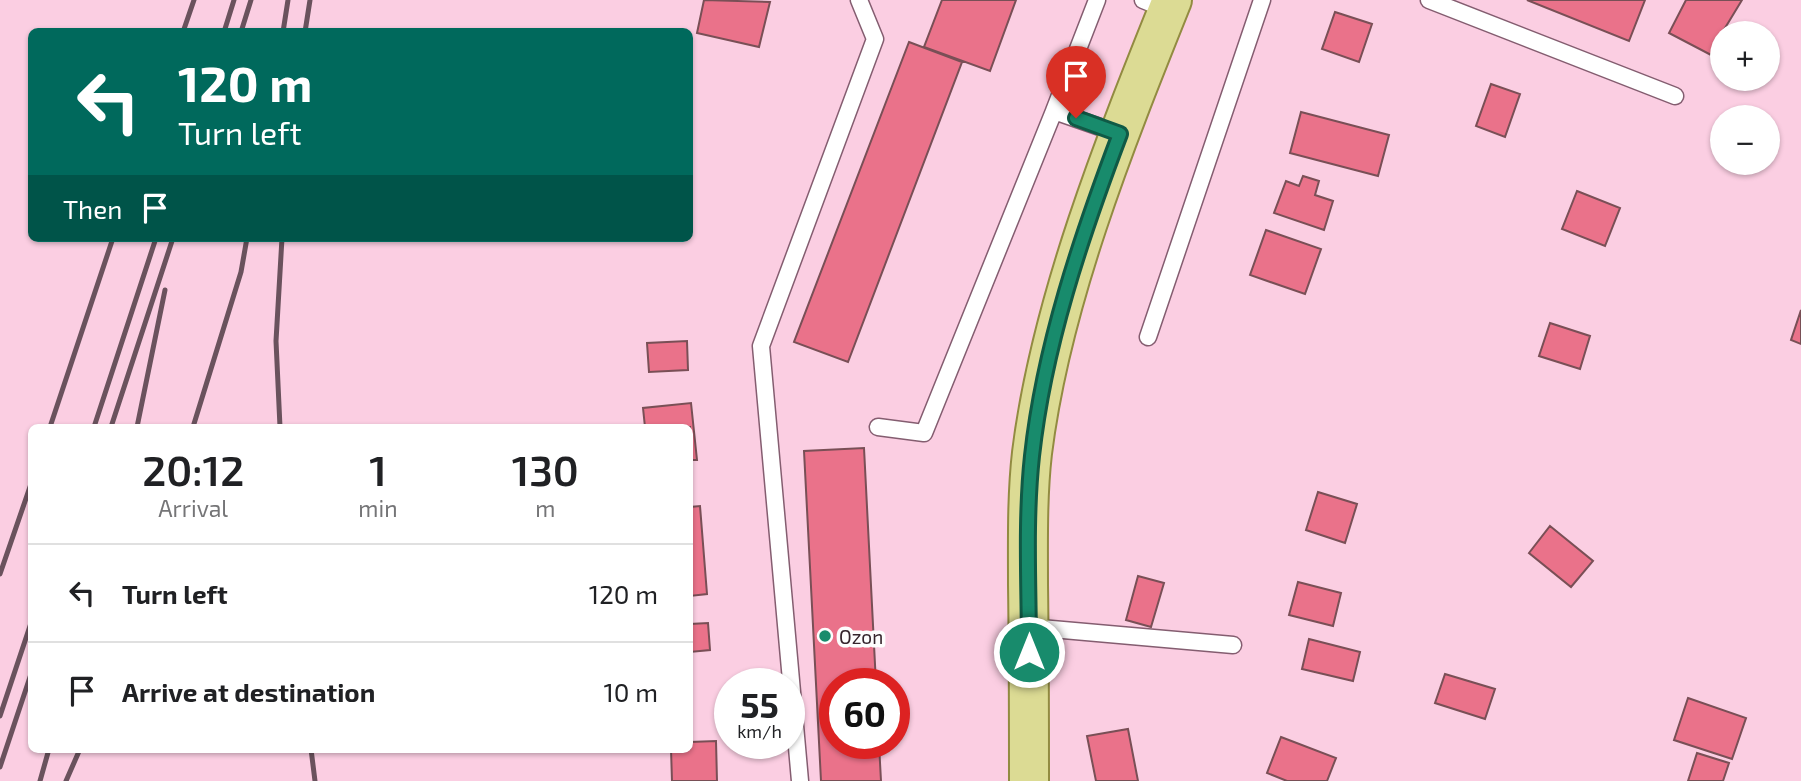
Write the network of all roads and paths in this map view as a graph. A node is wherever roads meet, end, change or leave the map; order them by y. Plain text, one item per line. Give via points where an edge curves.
1 (859, 0) edge
2 (1097, 0) edge
3 (1262, 0) edge
4 (1429, 0) edge
5 (1161, 3) edge
6 (1675, 96) dead end
7 (1054, 111) junction
8 (1120, 134) junction
9 (1148, 337) dead end
10 (878, 427) dead end
11 (1029, 627) junction
12 (1233, 645) dead end
13 (800, 781) edge
14 (1029, 781) edge

1 - 13 lane via 875,39 761,346
2 - 7 lane
3 - 9 lane
4 - 6 lane
5 - 8 main road
7 - 8 lane
7 - 10 lane via 924,433
8 - 11 main road via 1058,323 1043,387 1028,516
11 - 12 lane
11 - 14 main road

